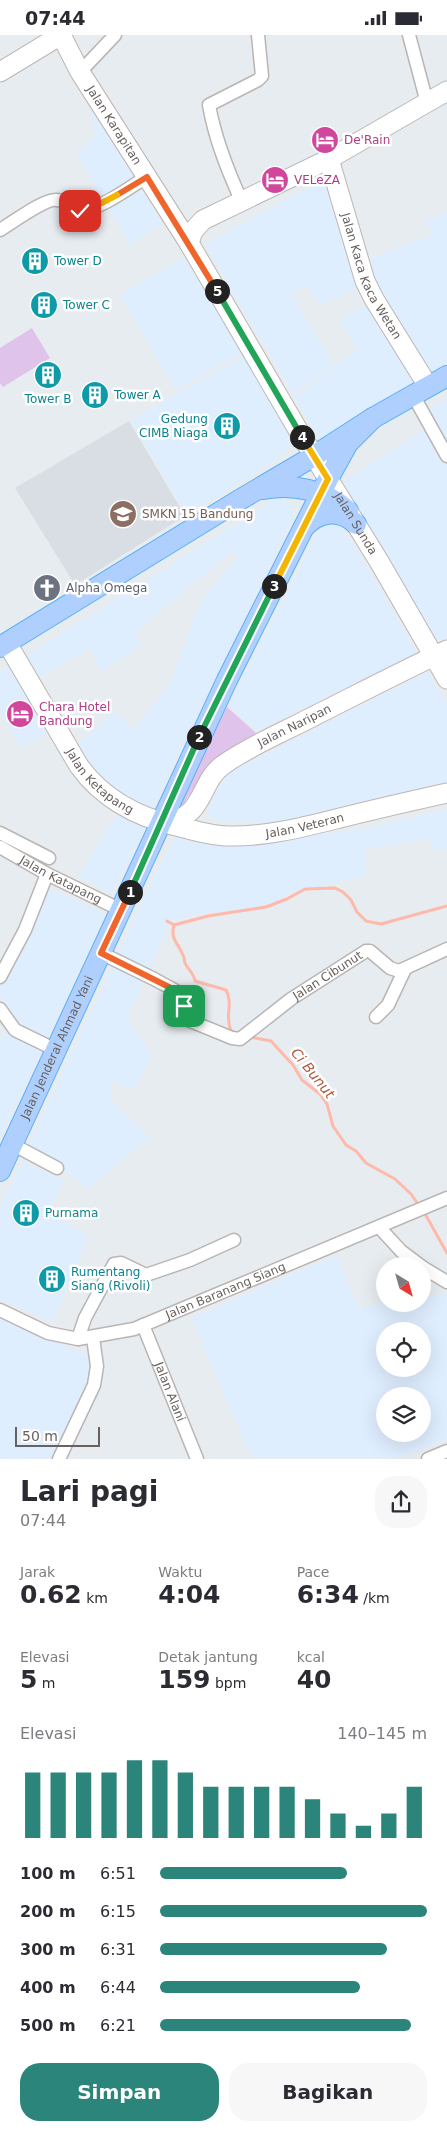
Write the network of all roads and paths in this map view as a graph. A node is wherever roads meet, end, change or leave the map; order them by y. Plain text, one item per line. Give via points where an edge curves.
1 (62, 35) edge
2 (115, 35) edge
3 (258, 35) edge
4 (409, 35) edge
5 (0, 72) edge
6 (80, 73) junction
7 (447, 91) edge
8 (427, 103) junction
9 (329, 159) junction
10 (147, 177) junction
11 (241, 200) junction
12 (0, 231) edge
13 (183, 233) junction
14 (447, 376) edge
15 (420, 391) junction
16 (373, 418) junction
17 (447, 456) edge
18 (314, 457) junction
19 (324, 487) junction
20 (249, 494) junction
21 (352, 517) junction
22 (299, 536) junction
23 (2, 642) edge
24 (440, 653) edge
25 (447, 679) edge
26 (447, 793) edge
27 (162, 823) junction
28 (0, 833) edge
29 (0, 847) edge
30 (49, 858) dead end
31 (47, 874) junction
32 (121, 910) junction
33 (447, 949) edge
34 (101, 953) junction
35 (405, 969) junction
36 (0, 977) edge
37 (0, 1009) edge
38 (376, 1017) dead end
39 (56, 1050) junction
40 (12, 1145) junction
41 (57, 1168) dead end
42 (0, 1171) edge
43 (447, 1198) edge
44 (379, 1227) junction
45 (234, 1240) dead end
46 (409, 1257) edge
47 (431, 1272) edge
48 (447, 1282) edge
49 (0, 1310) edge
50 (143, 1325) junction
51 (93, 1338) junction
52 (78, 1339) junction
53 (447, 1451) edge
54 (59, 1459) edge
55 (197, 1459) edge
56 (428, 1459) edge

1 - 5 main road
1 - 6 main road, Jalan Karapitan
2 - 6 street
3 - 11 street via 262,76 209,105 225,165
4 - 8 street
6 - 10 main road, Jalan Karapitan
7 - 8 main road
8 - 9 main road
9 - 11 main road
9 - 15 main road, Jalan Kaca Kaca Wetan via 365,281
10 - 12 street via 92,208 80,211 62,201 51,200
10 - 13 main road, Jalan Karapitan
11 - 13 main road via 203,220 193,231
13 - 18 main road, Jalan Sunda
14 - 15 main road
15 - 16 main road
15 - 17 street
16 - 18 main road
16 - 19 main road, Jalan Jenderal Ahmad Yani via 348,443
18 - 19 main road, Jalan Sunda
18 - 20 main road
19 - 20 main road via 289,487
19 - 21 main road
19 - 22 main road, Jalan Jenderal Ahmad Yani
20 - 22 main road via 291,497 299,510
20 - 23 main road
21 - 22 main road via 330,513 311,520
21 - 24 main road, Jalan Sunda
22 - 27 main road, Jalan Jenderal Ahmad Yani via 192,752
23 - 27 main road, Jalan Ketapang via 87,778 114,801
24 - 25 main road, Jalan Sunda
24 - 27 main road, Jalan Naripan via 226,763 190,813 173,822
26 - 27 main road, Jalan Veteran via 261,834 218,835
27 - 32 main road, Jalan Jenderal Ahmad Yani
28 - 30 street
29 - 31 street, Jalan Katapang
31 - 32 street, Jalan Katapang
31 - 36 street via 25,930
32 - 34 main road, Jalan Jenderal Ahmad Yani
33 - 35 street
34 - 35 street, Jalan Cibunut via 178,993 188,1019 240,1039 291,999 366,951 395,970
34 - 39 main road, Jalan Jenderal Ahmad Yani
35 - 38 street via 388,1005
37 - 39 street via 15,1030
39 - 40 main road, Jalan Jenderal Ahmad Yani
40 - 41 street
40 - 42 main road, Jalan Jenderal Ahmad Yani
43 - 44 street, Jalan Baranang Siang
44 - 46 street
44 - 50 street, Jalan Baranang Siang
45 - 52 street via 146,1275 121,1263 114,1265 85,1318
47 - 48 street
49 - 52 street, Jalan Baranang Siang via 48,1333
50 - 51 street, Jalan Baranang Siang
50 - 55 street, Jalan Alani
51 - 52 street, Jalan Baranang Siang
51 - 54 street via 97,1366 94,1385
53 - 56 street

